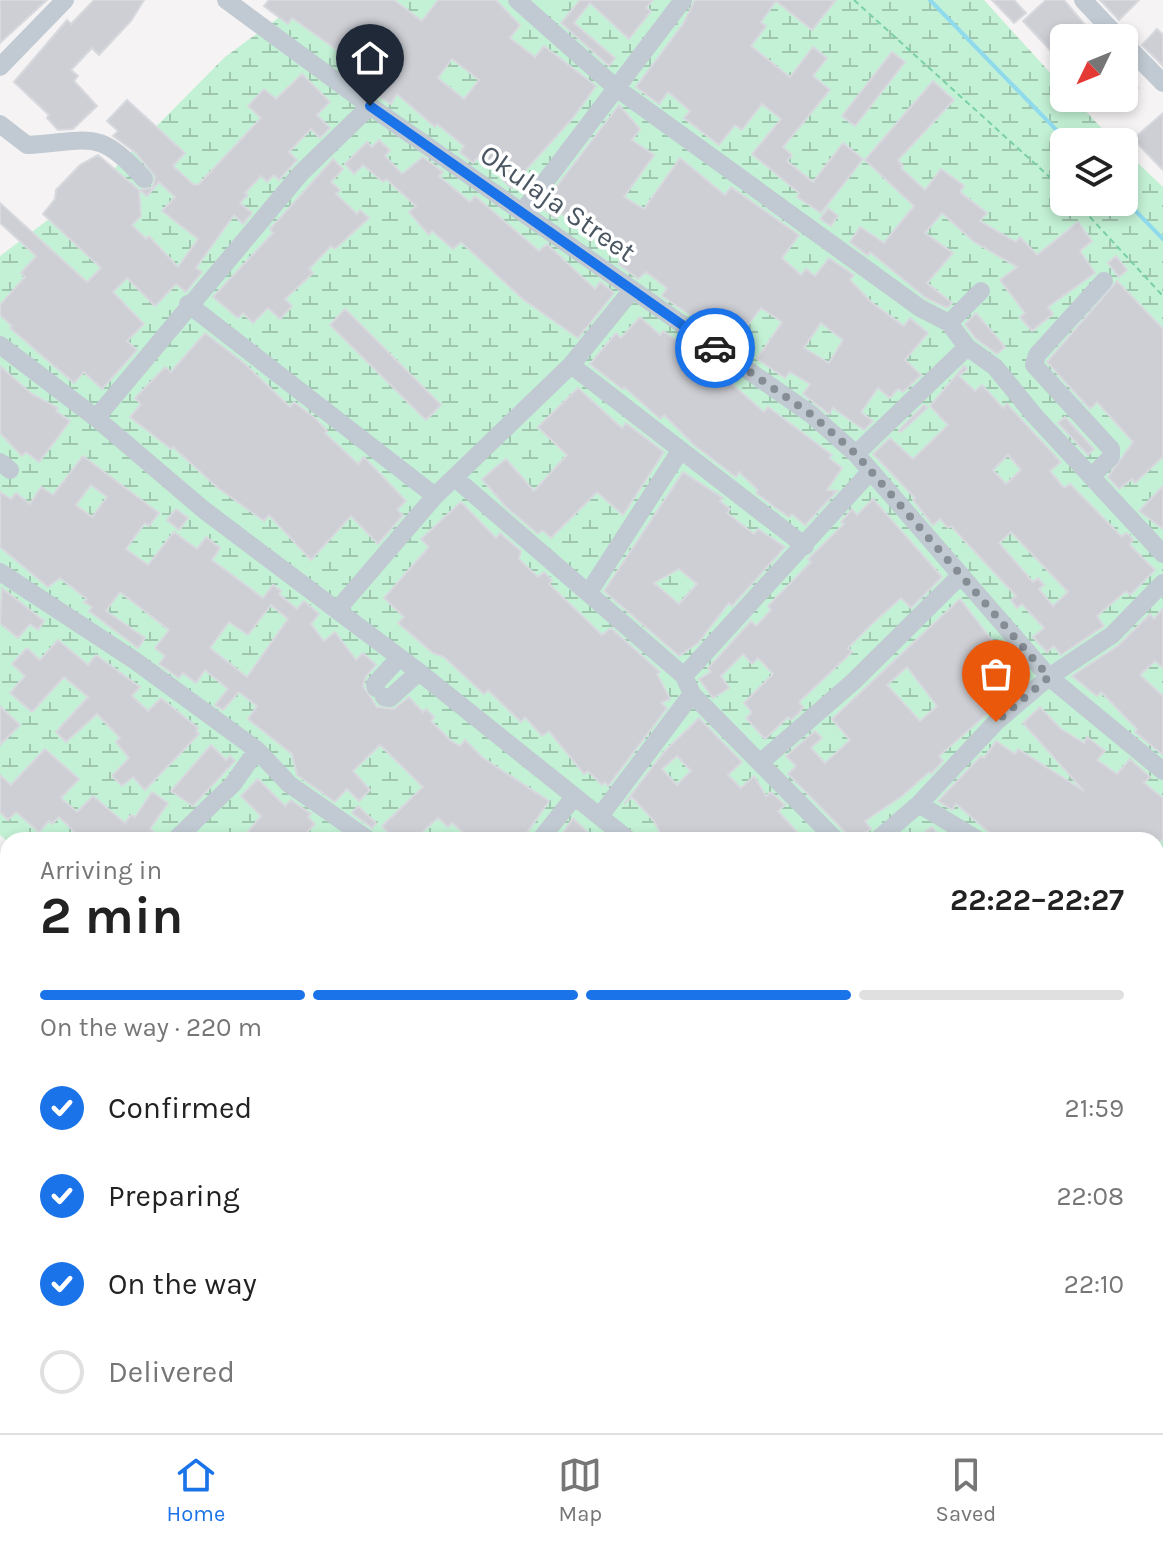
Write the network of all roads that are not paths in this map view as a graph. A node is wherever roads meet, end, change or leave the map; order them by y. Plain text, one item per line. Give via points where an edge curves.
1 (65, 0) edge
2 (226, 0) edge
3 (517, 0) edge
4 (683, 0) edge
5 (1083, 0) edge
6 (1106, 24) edge
7 (1138, 57) edge
8 (0, 67) edge
9 (1163, 83) edge
10 (615, 87) junction
11 (370, 106) junction
12 (0, 124) edge
13 (144, 179) dead end
14 (523, 211) junction
15 (1104, 281) dead end
16 (632, 290) junction
17 (981, 291) dead end
18 (188, 304) junction
19 (949, 323) junction
20 (0, 345) edge
21 (967, 347) junction
22 (571, 365) junction
23 (96, 418) junction
24 (680, 451) junction
25 (856, 454) junction
26 (869, 473) junction
27 (1092, 476) junction
28 (455, 478) junction
29 (435, 496) junction
30 (805, 546) junction
31 (1163, 554) edge
32 (0, 572) edge
33 (959, 577) junction
34 (1163, 583) edge
35 (589, 592) junction
36 (338, 609) junction
37 (399, 658) junction
38 (419, 672) junction
39 (1049, 677) junction
40 (688, 685) junction
41 (257, 750) junction
42 (761, 762) junction
43 (1163, 771) edge
44 (574, 797) junction
45 (919, 804) junction
46 (600, 816) junction
47 (183, 832) edge
48 (358, 832) edge
49 (546, 832) edge
50 (619, 832) edge
51 (828, 832) edge
52 (886, 832) edge
53 (965, 832) edge

1 - 8 street
2 - 11 street, Okulaja Street
3 - 10 street
4 - 10 street
5 - 6 street
7 - 9 street
10 - 14 street
10 - 19 street via 920,308
11 - 14 street, Okulaja Street
11 - 18 street via 301,173
12 - 13 street via 27,145 78,138 102,142
14 - 16 street, Okulaja Street
15 - 27 street via 1037,355 1034,365 1111,449 1111,457
16 - 22 street
16 - 25 street, Okulaja Street via 812,415
17 - 19 street
18 - 23 street
18 - 29 street
19 - 21 street
20 - 23 street
21 - 25 street
21 - 27 street via 995,367
22 - 24 street
22 - 28 street
23 - 36 street via 204,510
24 - 30 street
24 - 35 street
25 - 26 street, Okulaja Street
26 - 30 street
26 - 33 street, Okulaja Street
27 - 31 street
28 - 29 street
28 - 35 street
29 - 36 street
30 - 40 street
32 - 41 street
33 - 39 street, Okulaja Street
33 - 42 street via 854,681
34 - 39 street via 1112,635
35 - 40 street
36 - 37 street
37 - 38 street
37 - 38 street via 375,684 380,692 390,698
38 - 44 street
39 - 43 street, Okulaja Street
39 - 45 street via 996,722
40 - 42 street
40 - 46 street
41 - 47 street via 233,784
41 - 48 street via 289,784
42 - 51 street
44 - 46 street
44 - 49 street
45 - 52 street
45 - 53 street
46 - 50 street

